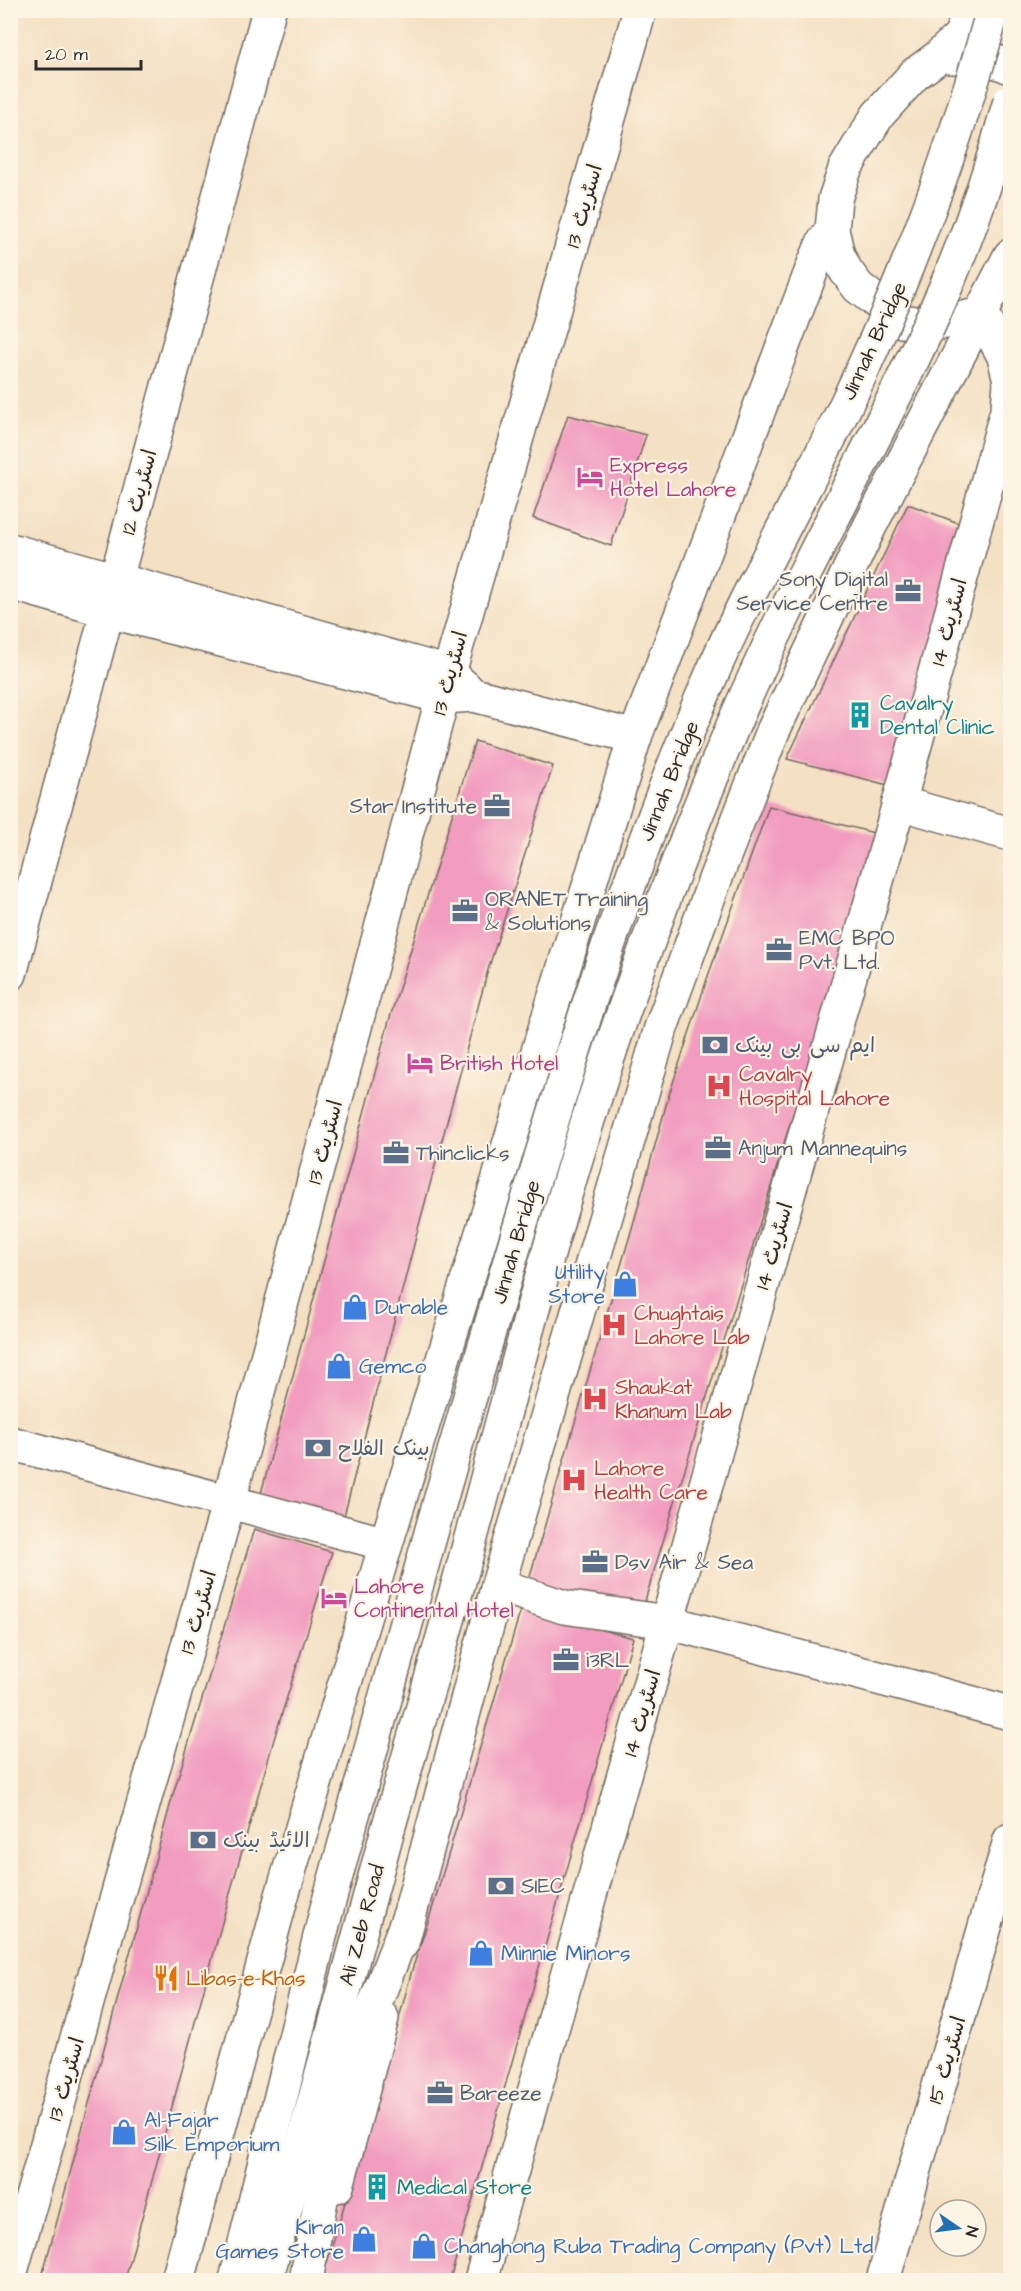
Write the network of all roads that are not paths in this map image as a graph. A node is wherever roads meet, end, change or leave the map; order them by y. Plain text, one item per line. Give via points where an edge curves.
1 (269, 10) edge
2 (640, 10) edge
3 (971, 10) edge
4 (993, 10) edge
5 (938, 58) junction
6 (1011, 67) edge
7 (1011, 100) edge
8 (832, 230) junction
9 (1011, 256) edge
10 (981, 314) junction
11 (1011, 382) edge
12 (10, 550) edge
13 (116, 579) junction
14 (10, 583) edge
15 (108, 611) junction
16 (455, 688) junction
17 (635, 737) junction
18 (899, 803) junction
19 (1011, 834) edge
20 (10, 974) edge
21 (10, 1443) edge
22 (229, 1501) junction
23 (386, 1544) junction
24 (462, 1571) joint
25 (418, 1580) joint
26 (498, 1586) junction
27 (667, 1623) junction
28 (1011, 1713) edge
29 (388, 1829) junction
30 (1011, 1840) edge
31 (281, 1899) junction
32 (326, 1912) junction
33 (409, 1916) junction
34 (342, 2087) junction
35 (10, 2275) edge
36 (178, 2280) edge
37 (236, 2280) edge
38 (268, 2280) edge
39 (306, 2280) edge
40 (312, 2280) edge
41 (481, 2280) edge
42 (883, 2280) edge

1 - 13 street, اسٹریٹ 12
2 - 16 street, اسٹریٹ 13
3 - 5 street via 960,36
4 - 25 street, Jinnah Bridge, bridge via 969,98 907,269 863,371 747,597 642,847 568,1066
5 - 6 street via 965,55
5 - 8 street via 915,75 878,115 860,144 845,169 835,199
7 - 24 street, Jinnah Bridge, bridge via 971,227 933,316 733,726 660,910 601,1079
8 - 10 street via 846,272 858,287 901,321 932,325
8 - 17 street via 814,264
9 - 10 street
10 - 11 street, اسٹریٹ 14 via 1004,356
10 - 26 street via 870,526 773,731 716,877 661,1028
11 - 18 street, اسٹریٹ 14 via 1008,407
12 - 13 street
13 - 15 street, اسٹریٹ 12
13 - 16 street
14 - 15 street
15 - 16 street
15 - 20 street, اسٹریٹ 12
16 - 17 street
16 - 22 street, اسٹریٹ 13
17 - 23 street
18 - 19 street
18 - 27 street, اسٹریٹ 14
21 - 22 street
22 - 23 street
22 - 35 street, اسٹریٹ 13
23 - 31 street
24 - 29 street, Ali Zeb Road
25 - 32 street, Ali Zeb Road
26 - 27 street via 564,1606
26 - 33 street
27 - 28 street
27 - 41 street, اسٹریٹ 14
29 - 34 street
29 - 38 street, Ali Zeb Road
30 - 42 street, اسٹریٹ 15
31 - 32 street
31 - 36 street
32 - 37 street, Ali Zeb Road
33 - 34 street
33 - 40 street
34 - 38 street
34 - 39 street

